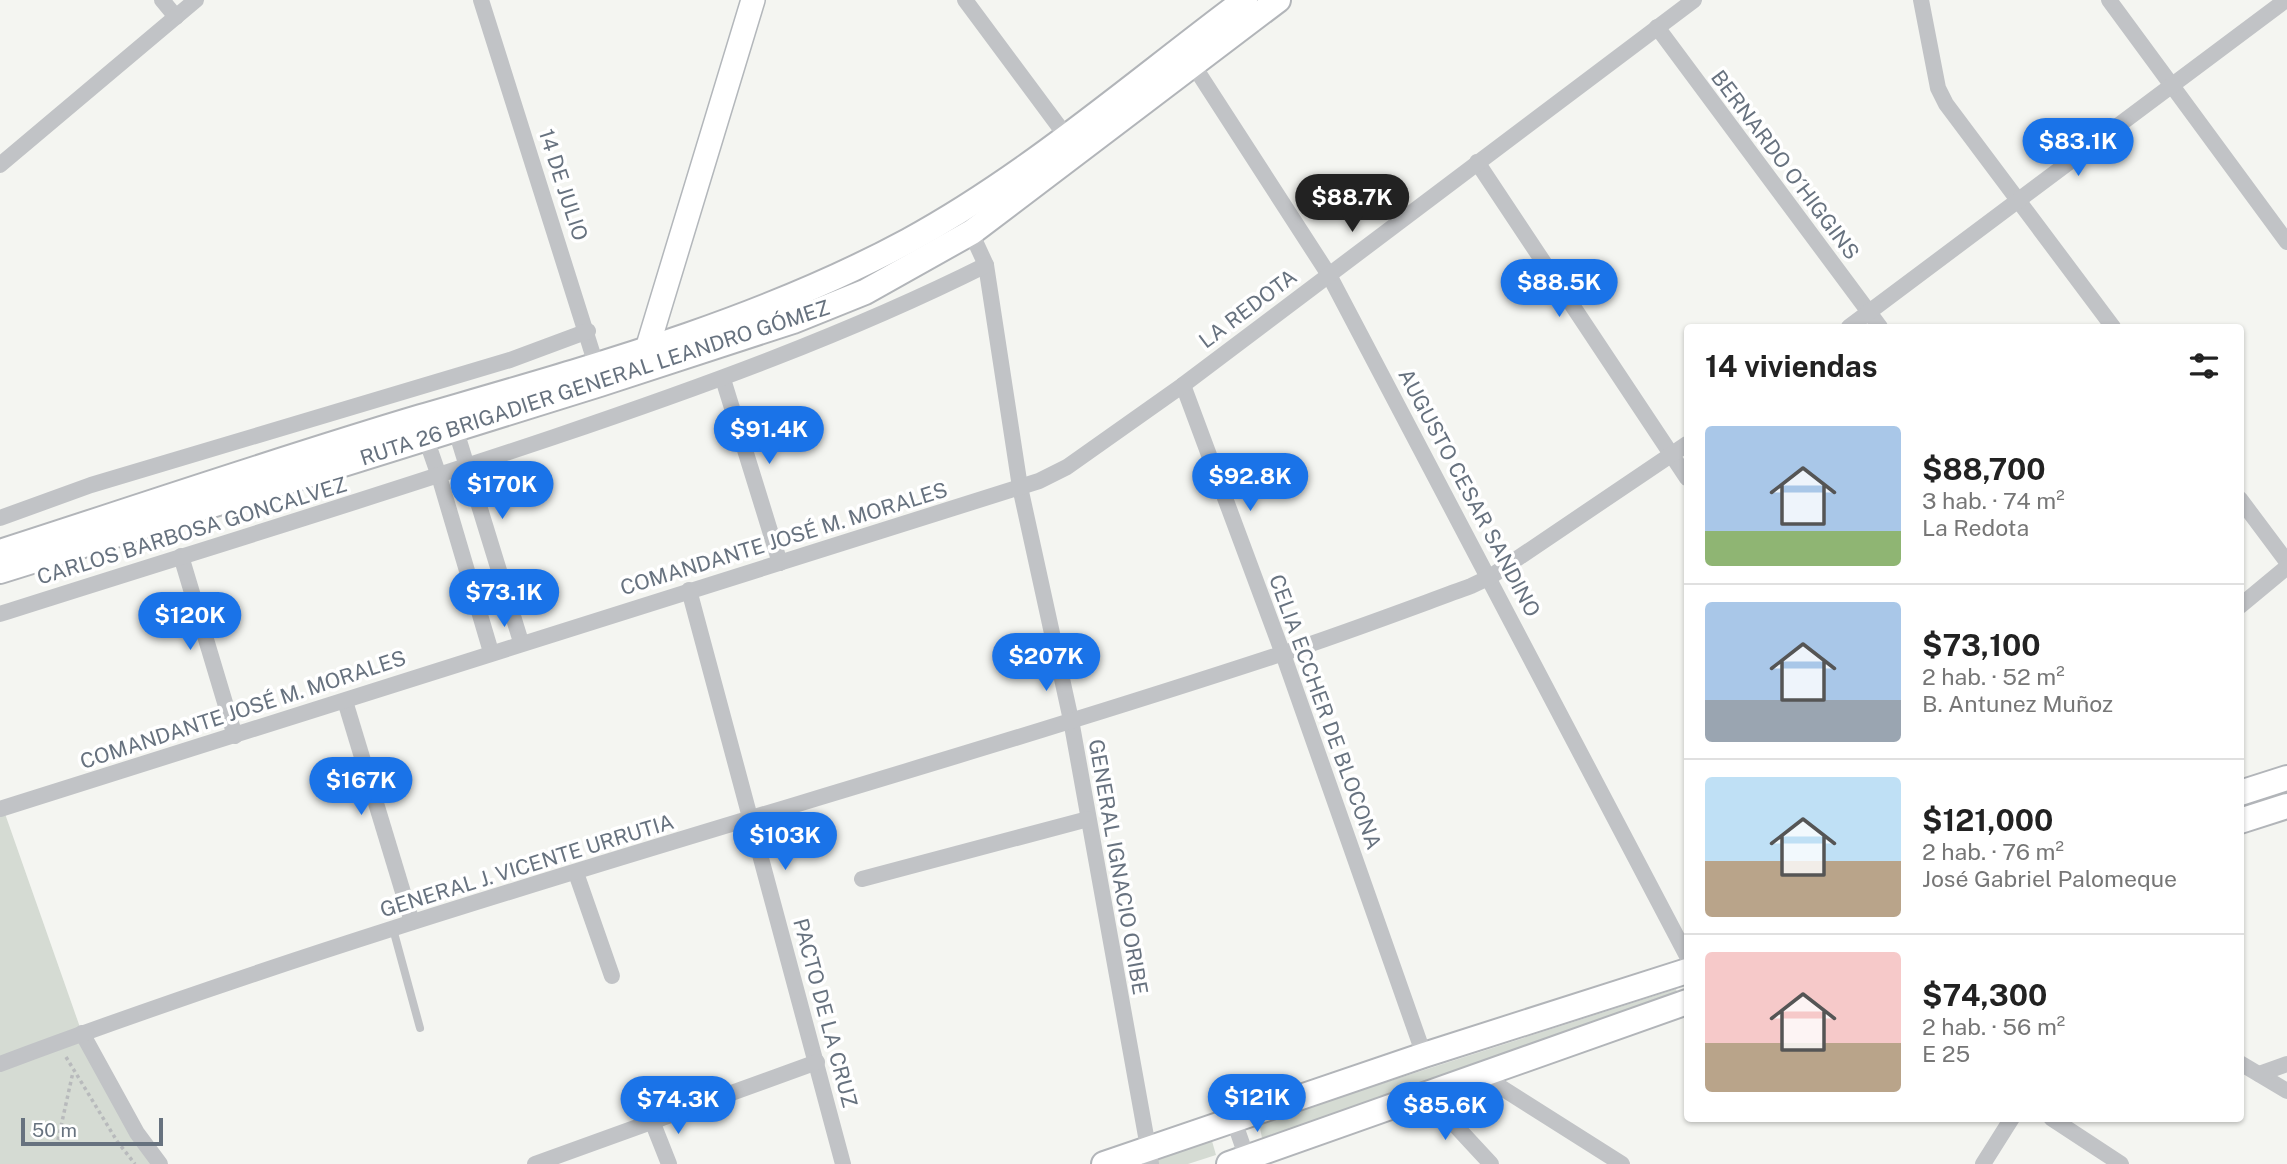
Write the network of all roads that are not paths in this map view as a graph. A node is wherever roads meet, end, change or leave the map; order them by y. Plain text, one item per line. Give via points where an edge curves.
1 (162, 0) edge
2 (196, 0) edge
3 (481, 0) edge
4 (753, 0) edge
5 (965, 0) edge
6 (1245, 0) edge
7 (1278, 0) edge
8 (1693, 0) edge
9 (1920, 0) edge
10 (2109, 0) edge
11 (2286, 0) edge
12 (176, 17) junction
13 (1657, 27) junction
14 (1192, 64) junction
15 (2171, 86) junction
16 (1066, 136) junction
17 (1477, 162) junction
18 (0, 165) edge
19 (2018, 200) junction
20 (966, 222) junction
21 (2287, 242) edge
22 (986, 265) junction
23 (1329, 275) junction
24 (1869, 313) junction
25 (1853, 324) edge
26 (1878, 324) edge
27 (2111, 324) edge
28 (588, 331) junction
29 (648, 358) junction
30 (599, 373) junction
31 (723, 379) junction
32 (1183, 385) junction
33 (453, 420) junction
34 (422, 429) junction
35 (1684, 446) edge
36 (1672, 456) junction
37 (466, 467) junction
38 (1684, 474) edge
39 (439, 476) junction
40 (1020, 487) junction
41 (2244, 505) edge
42 (0, 518) edge
43 (0, 552) edge
44 (180, 556) junction
45 (780, 563) junction
46 (2287, 565) edge
47 (0, 571) edge
48 (1490, 577) junction
49 (689, 590) junction
50 (2244, 603) edge
51 (0, 614) edge
52 (521, 642) junction
53 (491, 652) junction
54 (1283, 654) junction
55 (345, 701) junction
56 (1071, 720) junction
57 (235, 736) junction
58 (2287, 778) edge
59 (2244, 792) edge
60 (2287, 806) edge
61 (0, 809) edge
62 (751, 818) junction
63 (1088, 819) junction
64 (2244, 820) edge
65 (576, 873) junction
66 (862, 878) dead end
67 (412, 922) junction
68 (393, 929) junction
69 (1684, 950) edge
70 (1684, 972) edge
71 (612, 976) dead end
72 (1684, 1003) edge
73 (420, 1028) dead end
74 (82, 1033) junction
75 (1424, 1055) junction
76 (817, 1062) junction
77 (0, 1064) edge
78 (2287, 1064) edge
79 (2244, 1065) edge
80 (2259, 1074) junction
81 (1483, 1076) junction
82 (2287, 1091) edge
83 (1427, 1095) junction
84 (1233, 1118) junction
85 (652, 1121) junction
86 (2009, 1122) edge
87 (2057, 1122) edge
88 (1149, 1156) edge
89 (1241, 1162) edge
90 (160, 1164) edge
91 (535, 1164) edge
92 (669, 1164) edge
93 (843, 1164) edge
94 (1104, 1164) edge
95 (1491, 1164) edge
96 (1622, 1164) edge
97 (1983, 1164) edge
98 (2121, 1164) edge

1 - 12 street
2 - 12 street
3 - 28 street, 14 DE JULIO
4 - 29 street
5 - 16 street
6 - 16 main road, RUTA 26 BRIGADIER GENERAL LEANDRO GÓMEZ
7 - 14 main road, RUTA 26 BRIGADIER GENERAL LEANDRO GÓMEZ
8 - 13 street, LA REDOTA
9 - 19 street via 1938,88
10 - 15 street
11 - 15 street
12 - 18 street
13 - 17 street, LA REDOTA
13 - 24 street, BERNARDO O´HIGGINS
14 - 20 main road, RUTA 26 BRIGADIER GENERAL LEANDRO GÓMEZ
14 - 23 street, AUGUSTO CESAR SANDINO
15 - 19 street
15 - 21 street
16 - 20 main road, RUTA 26 BRIGADIER GENERAL LEANDRO GÓMEZ
17 - 23 street, LA REDOTA
17 - 36 street
19 - 24 street
19 - 27 street
20 - 22 street, GENERAL IGNACIO ORIBE
20 - 29 main road, RUTA 26 BRIGADIER GENERAL LEANDRO GÓMEZ via 906,242 789,299
22 - 31 street, CARLOS BARBOSA GONCALVEZ via 896,310
22 - 40 street, GENERAL IGNACIO ORIBE
23 - 32 street, LA REDOTA
23 - 48 street, AUGUSTO CESAR SANDINO
24 - 25 street
24 - 26 street, BERNARDO O´HIGGINS
28 - 30 street, 14 DE JULIO
28 - 42 street via 510,360 91,485
29 - 30 main road, RUTA 26 BRIGADIER GENERAL LEANDRO GÓMEZ
30 - 33 main road, RUTA 26 BRIGADIER GENERAL LEANDRO GÓMEZ
31 - 37 street, CARLOS BARBOSA GONCALVEZ
31 - 45 street
32 - 40 street, LA REDOTA via 1067,467
32 - 54 street, CELIA ECCHER DE BLOCONA
33 - 34 main road, RUTA 26 BRIGADIER GENERAL LEANDRO GÓMEZ
33 - 37 street
34 - 39 street
34 - 43 main road, RUTA 26 BRIGADIER GENERAL LEANDRO GÓMEZ
34 - 47 main road, RUTA 26 BRIGADIER GENERAL LEANDRO GÓMEZ
35 - 36 street, GENERAL J. VICENTE URRUTIA
36 - 38 street
36 - 48 street, GENERAL J. VICENTE URRUTIA
37 - 39 street, CARLOS BARBOSA GONCALVEZ
37 - 52 street
39 - 44 street, CARLOS BARBOSA GONCALVEZ
39 - 53 street
40 - 45 street, COMANDANTE JOSÉ M. MORALES
40 - 56 street, GENERAL IGNACIO ORIBE
41 - 46 street
44 - 51 street, CARLOS BARBOSA GONCALVEZ
44 - 57 street
45 - 49 street, COMANDANTE JOSÉ M. MORALES
46 - 50 street
48 - 54 street, GENERAL J. VICENTE URRUTIA
48 - 69 street, AUGUSTO CESAR SANDINO
49 - 52 street, COMANDANTE JOSÉ M. MORALES
49 - 62 street, PACTO DE LA CRUZ
52 - 53 street, COMANDANTE JOSÉ M. MORALES
53 - 55 street, COMANDANTE JOSÉ M. MORALES
54 - 56 street, GENERAL J. VICENTE URRUTIA
54 - 75 street, CELIA ECCHER DE BLOCONA
55 - 57 street, COMANDANTE JOSÉ M. MORALES
55 - 67 street
56 - 62 street, GENERAL J. VICENTE URRUTIA
56 - 63 street, GENERAL IGNACIO ORIBE
57 - 61 street, COMANDANTE JOSÉ M. MORALES
58 - 59 main road
60 - 64 main road
62 - 65 street, GENERAL J. VICENTE URRUTIA
62 - 76 street, PACTO DE LA CRUZ
63 - 66 street
63 - 88 street, GENERAL IGNACIO ORIBE
65 - 67 street, GENERAL J. VICENTE URRUTIA
65 - 71 street
67 - 68 street, GENERAL J. VICENTE URRUTIA
68 - 73 lane
68 - 74 street, GENERAL J. VICENTE URRUTIA
70 - 75 main road
72 - 81 main road
74 - 77 street, GENERAL J. VICENTE URRUTIA
74 - 90 street via 132,1124
75 - 84 main road
76 - 85 street
76 - 93 street, PACTO DE LA CRUZ
78 - 80 street
79 - 80 street
80 - 82 street
81 - 83 main road
81 - 96 street
83 - 89 main road
83 - 95 street
84 - 88 main road
84 - 89 street
85 - 91 street
85 - 92 street
86 - 97 street
87 - 98 street
88 - 94 main road

